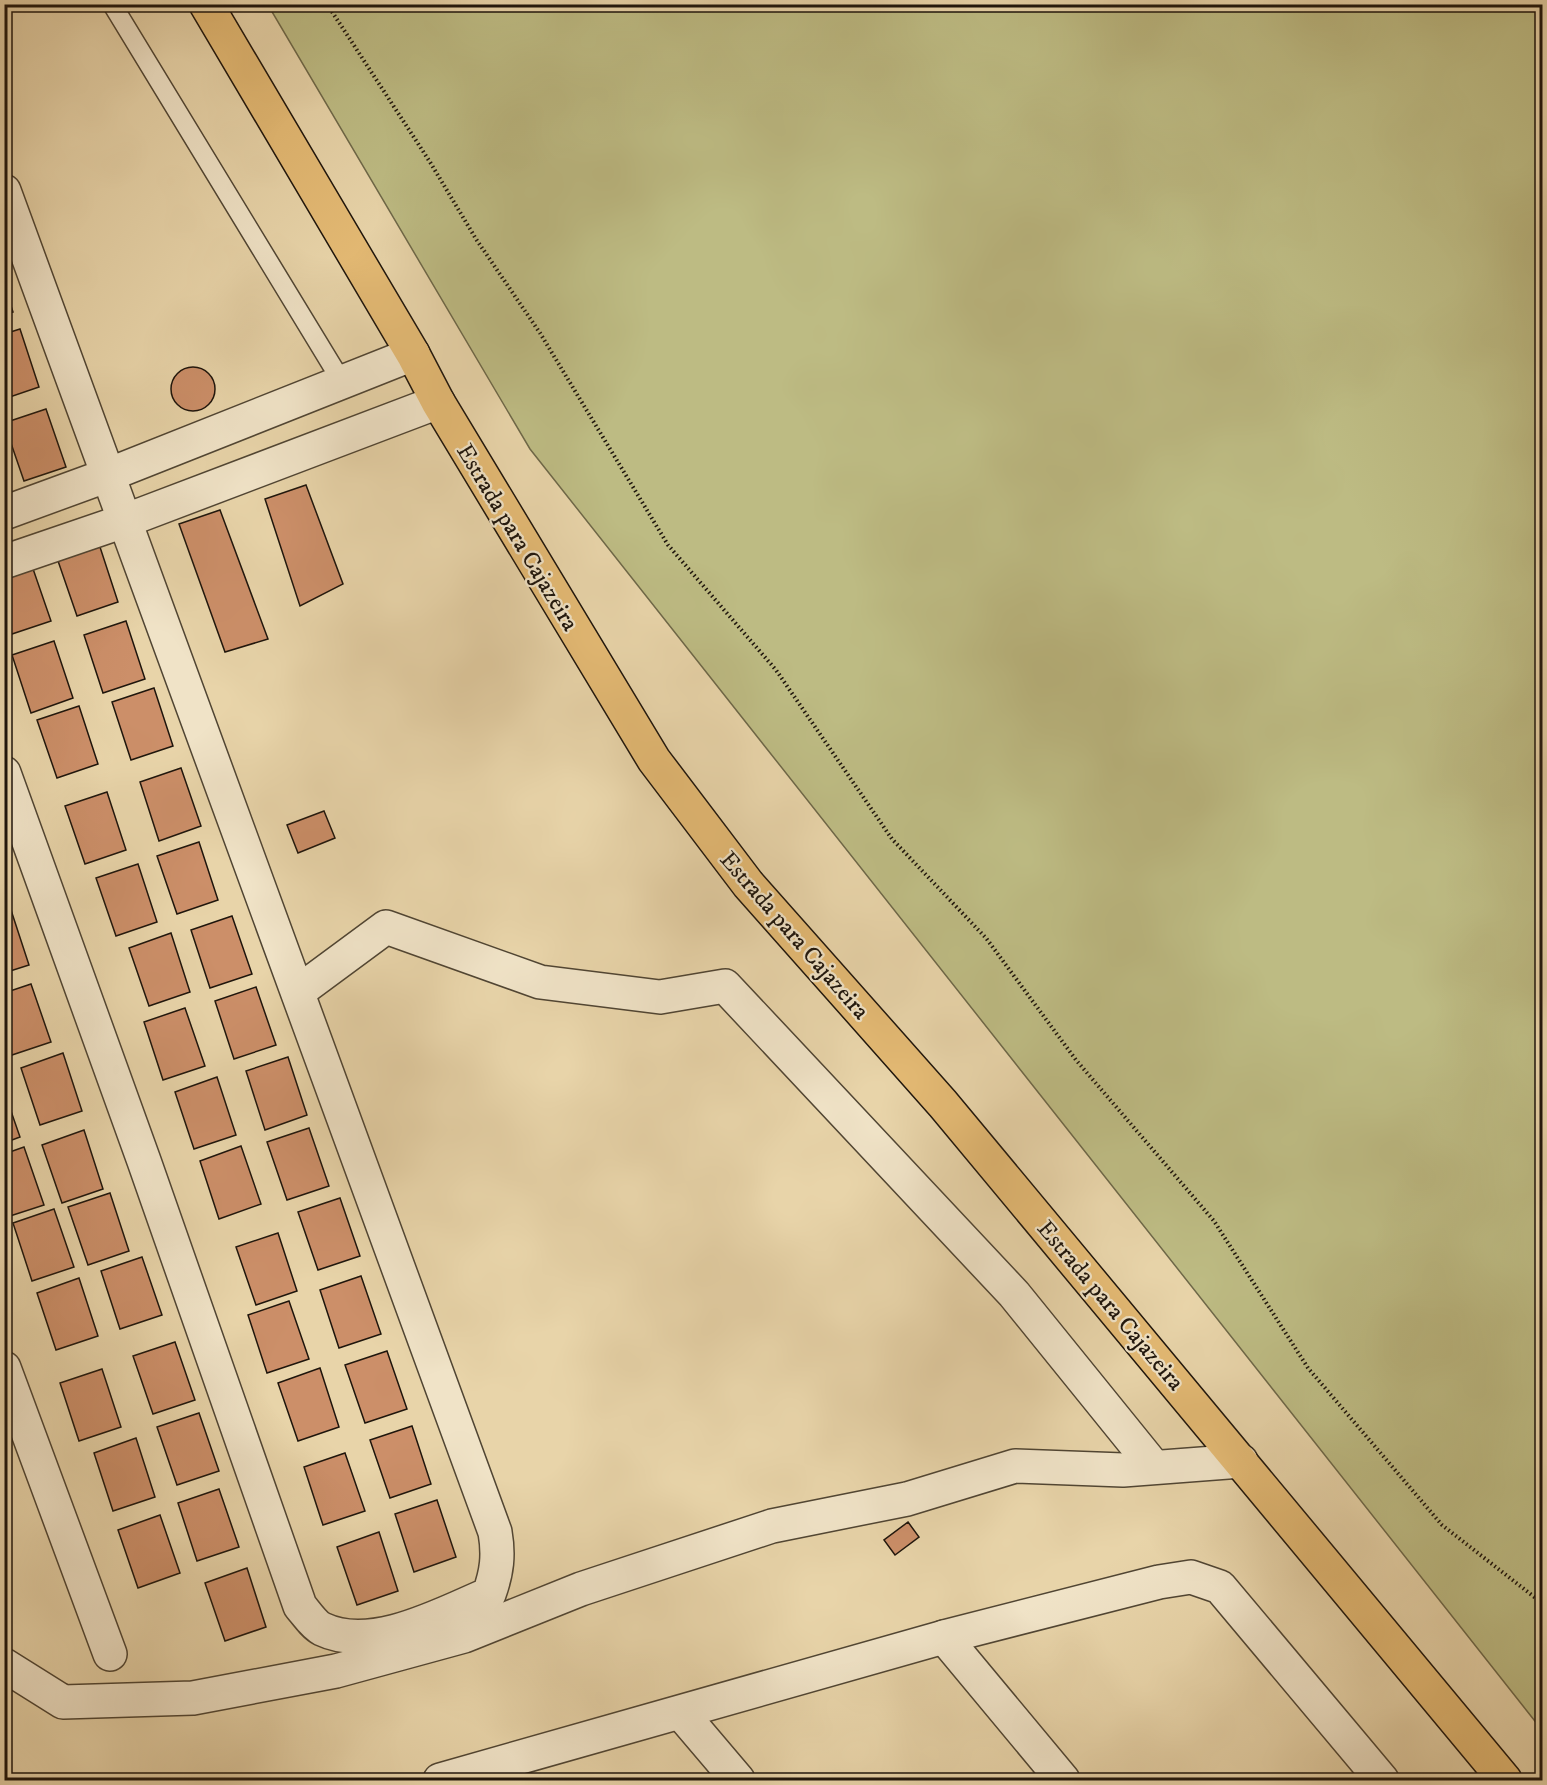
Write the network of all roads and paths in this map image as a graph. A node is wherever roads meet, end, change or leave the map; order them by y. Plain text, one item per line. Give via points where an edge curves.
1 (112, 4) edge
2 (206, 4) edge
3 (327, 4) edge
4 (4, 191) edge
5 (413, 354) junction
6 (342, 382) junction
7 (438, 402) junction
8 (108, 475) junction
9 (4, 513) edge
10 (127, 520) junction
11 (4, 562) edge
12 (4, 773) edge
13 (298, 992) junction
14 (4, 1368) edge
15 (1241, 1461) junction
16 (1154, 1467) junction
17 (1542, 1603) edge
18 (944, 1637) junction
19 (110, 1654) dead end
20 (4, 1665) edge
21 (682, 1714) junction
22 (440, 1780) edge
23 (738, 1780) edge
24 (1063, 1780) edge
25 (1382, 1780) edge
26 (1505, 1780) edge

1 - 6 lane
2 - 5 main road, Estrada para Cajazeira
3 - 17 path via 540,333 668,545 776,670 892,839 986,938 1076,1060 1214,1221 1308,1368 1442,1525
4 - 8 street
5 - 6 street
5 - 7 main road, Estrada para Cajazeira
6 - 8 street
7 - 10 street
7 - 15 main road, Estrada para Cajazeira via 622,711 693,813 748,884 943,1104
8 - 9 street
8 - 10 street
10 - 11 street
10 - 13 street
12 - 13 street via 300,1606 320,1628 355,1638 423,1622 489,1594 499,1555 495,1532
13 - 16 street via 386,927 540,982 660,997 725,986 1014,1294
14 - 19 street
15 - 16 street
15 - 26 main road, Estrada para Cajazeira
16 - 20 street via 1123,1470 1015,1466 907,1498 772,1526 581,1589 453,1639 336,1671 193,1698 63,1702
18 - 21 street
18 - 24 street
18 - 25 street via 1159,1582 1191,1577 1204,1580 1220,1587
21 - 22 street
21 - 23 street

